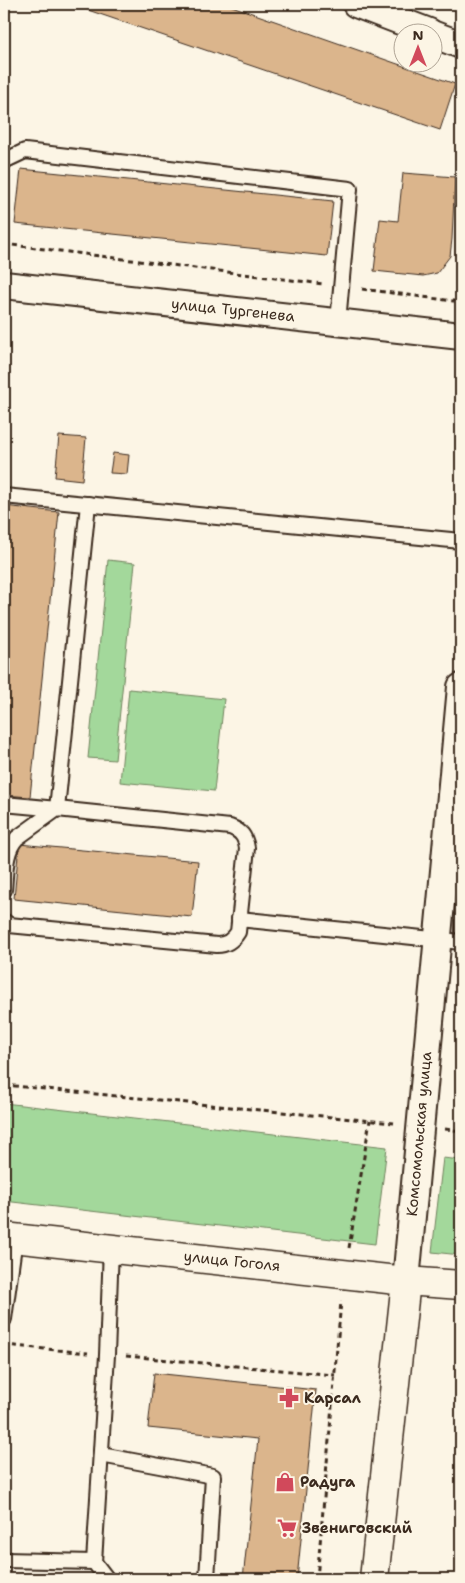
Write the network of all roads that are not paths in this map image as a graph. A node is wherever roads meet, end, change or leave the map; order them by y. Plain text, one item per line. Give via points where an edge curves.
1 (356, 4) edge
2 (403, 22) edge
3 (442, 38) edge
4 (461, 45) edge
5 (4, 161) edge
6 (4, 285) edge
7 (338, 322) junction
8 (461, 336) edge
9 (4, 496) edge
10 (88, 504) junction
11 (461, 541) edge
12 (461, 688) edge
13 (4, 804) edge
14 (58, 810) junction
15 (4, 890) edge
16 (239, 920) junction
17 (4, 921) edge
18 (449, 941) edge
19 (9, 1237) edge
20 (111, 1248) junction
21 (406, 1281) junction
22 (461, 1284) edge
23 (4, 1319) edge
24 (101, 1455) junction
25 (4, 1560) edge
26 (94, 1562) junction
27 (107, 1579) edge
28 (207, 1579) edge
29 (374, 1579) edge

1 - 2 street
3 - 4 street
5 - 7 lane via 25,151 350,189
6 - 7 street, улица Тургенева
7 - 8 street, улица Тургенева
9 - 10 lane
10 - 11 lane
10 - 14 lane
12 - 18 street, Комсомольская улица
13 - 14 lane
14 - 15 lane via 11,844
14 - 16 lane via 238,829 248,848
16 - 17 lane via 234,939 221,946 8,925
16 - 18 lane
18 - 21 street, Комсомольская улица via 420,1126
19 - 20 main road, улица Гоголя
19 - 23 lane
20 - 21 main road, улица Гоголя via 344,1286
20 - 24 lane
21 - 22 main road, улица Гоголя
21 - 29 main road, Комсомольская улица
24 - 26 lane
24 - 28 lane via 213,1476
25 - 26 lane
26 - 27 lane

